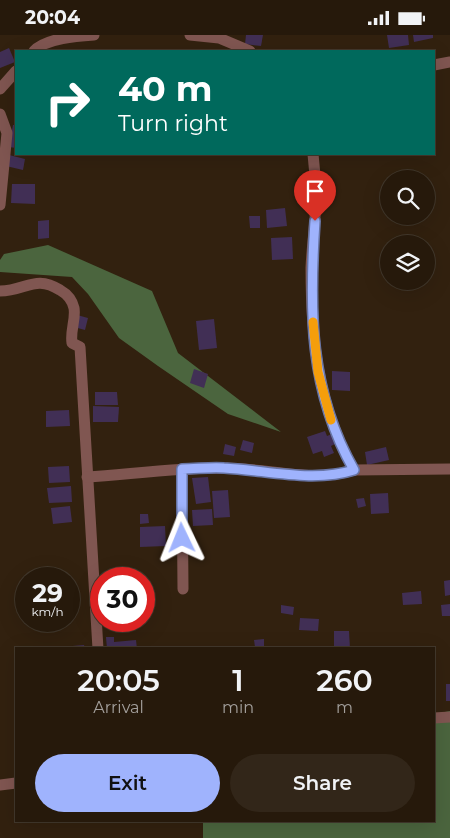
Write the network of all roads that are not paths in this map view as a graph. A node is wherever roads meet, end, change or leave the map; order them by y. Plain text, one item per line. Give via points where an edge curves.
1 (38, 35) edge
2 (94, 35) edge
3 (190, 35) edge
4 (36, 49) edge
5 (248, 50) edge
6 (450, 62) edge
7 (435, 65) edge
8 (15, 72) edge
9 (0, 89) edge
10 (0, 114) edge
11 (313, 155) edge
12 (0, 205) edge
13 (0, 291) edge
14 (182, 469) junction
15 (450, 469) edge
16 (354, 470) junction
17 (87, 477) junction
18 (183, 589) dead end
19 (98, 647) edge
20 (450, 717) edge
21 (435, 718) edge
22 (15, 783) edge
23 (0, 785) edge

1 - 4 street
2 - 4 street via 68,37
3 - 5 street via 218,38
6 - 7 street
8 - 9 street
10 - 12 street via 7,133
11 - 16 street via 316,202 311,266 318,372 327,411
13 - 17 street via 45,282 68,295 74,309 72,343 80,347
14 - 16 street via 223,468 323,475
14 - 17 street
14 - 18 street
15 - 16 street
17 - 19 street
20 - 21 street
22 - 23 street

